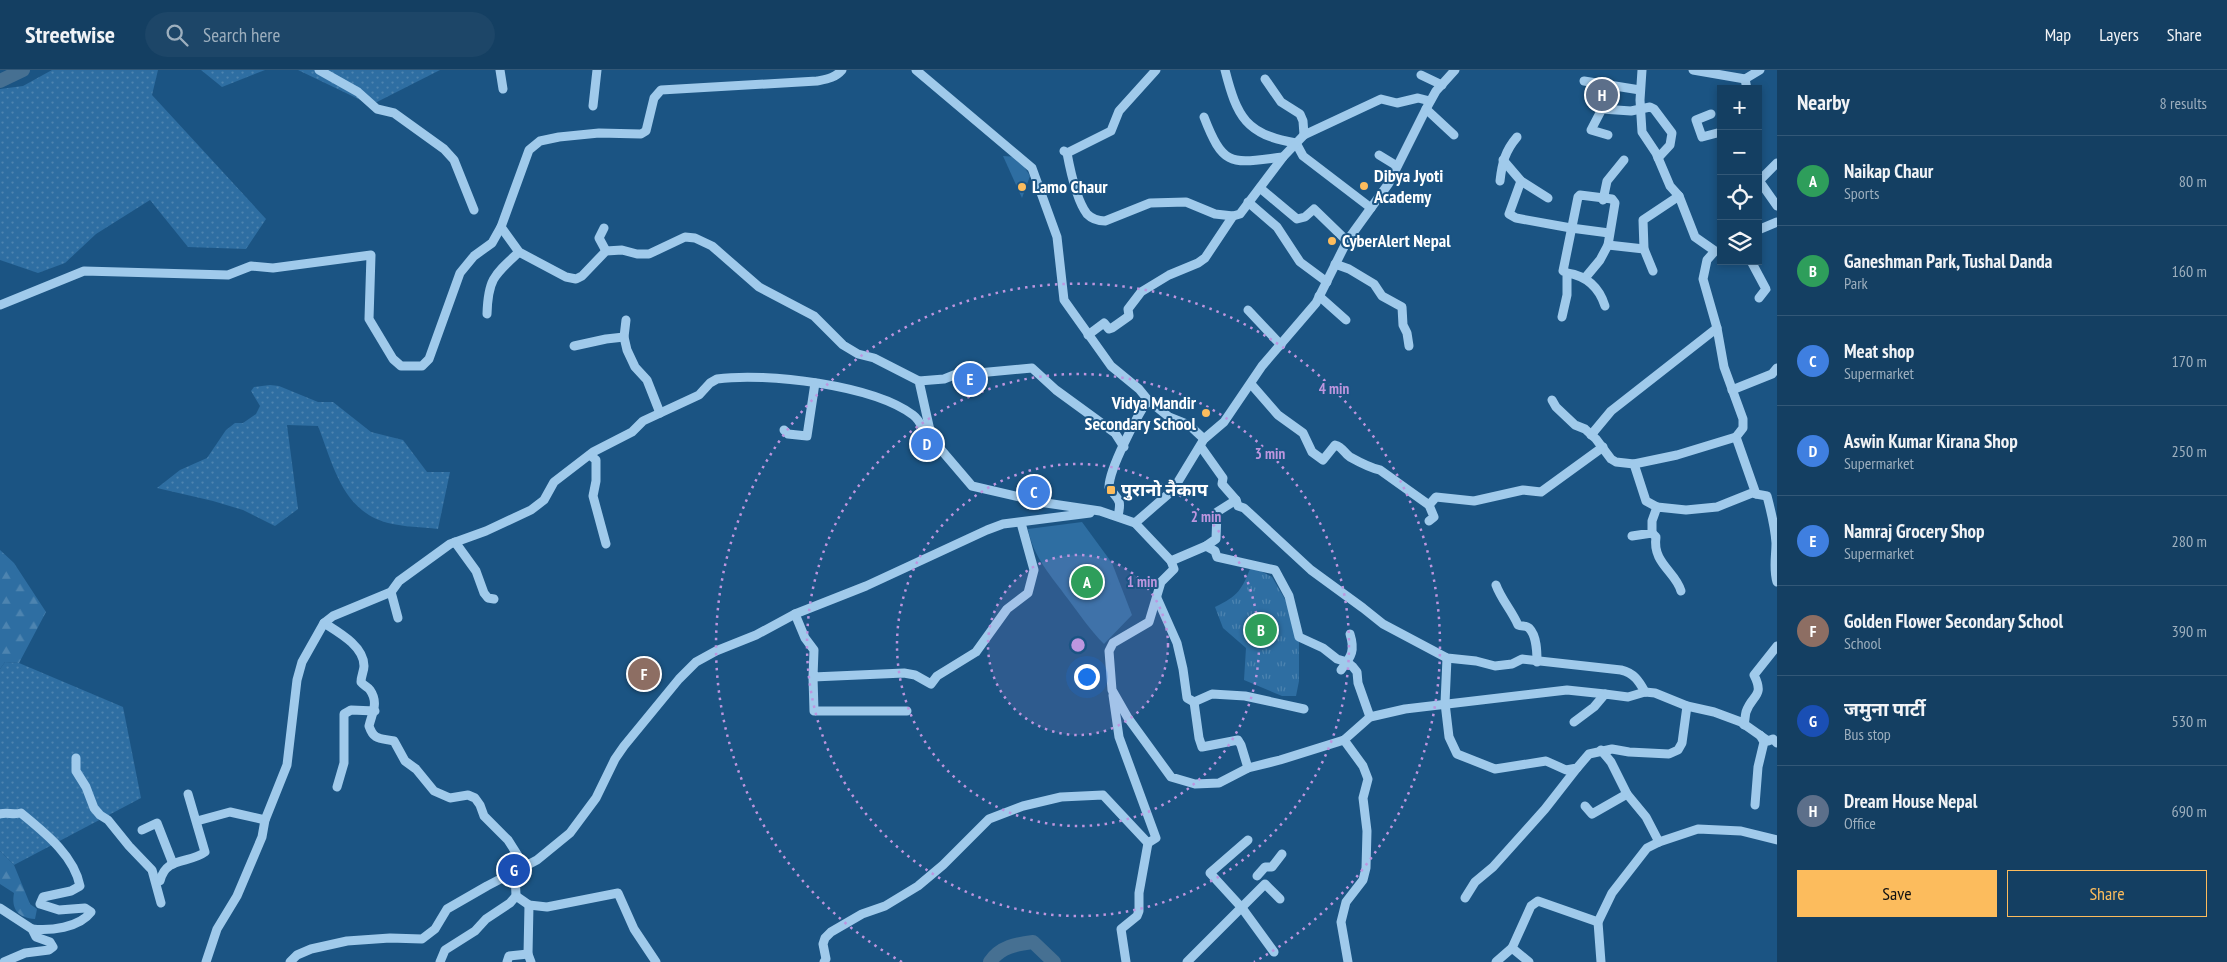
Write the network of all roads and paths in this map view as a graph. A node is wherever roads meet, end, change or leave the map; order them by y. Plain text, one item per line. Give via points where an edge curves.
1 (319, 70) edge
2 (500, 70) edge
3 (597, 70) edge
4 (842, 70) edge
5 (916, 70) edge
6 (1156, 70) edge
7 (1224, 70) edge
8 (1455, 70) edge
9 (1642, 70) edge
10 (1692, 70) edge
11 (1760, 70) edge
12 (1421, 75) dead end
13 (1745, 78) junction
14 (1265, 79) dead end
15 (1584, 81) dead end
16 (1442, 85) junction
17 (1746, 85) edge
18 (503, 89) dead end
19 (1640, 90) junction
20 (1428, 105) junction
21 (593, 106) dead end
22 (1640, 110) junction
23 (1711, 114) dead end
24 (1204, 118) dead end
25 (1717, 133) edge
26 (1304, 135) junction
27 (1608, 135) dead end
28 (1454, 136) dead end
29 (1517, 137) dead end
30 (1296, 143) junction
31 (1379, 155) dead end
32 (1284, 157) junction
33 (1658, 158) junction
34 (1503, 160) junction
35 (1624, 160) dead end
36 (1777, 163) edge
37 (1397, 166) junction
38 (1762, 176) edge
39 (1500, 181) dead end
40 (1521, 181) junction
41 (1762, 184) edge
42 (1260, 188) junction
43 (1679, 196) junction
44 (1548, 198) dead end
45 (1603, 200) junction
46 (1248, 202) junction
47 (1777, 206) edge
48 (1371, 208) junction
49 (474, 210) dead end
50 (1233, 216) junction
51 (1777, 222) edge
52 (501, 227) junction
53 (604, 228) dead end
54 (1571, 228) junction
55 (1762, 228) edge
56 (1609, 233) junction
57 (1347, 240) junction
58 (1608, 245) junction
59 (1644, 249) junction
60 (1717, 249) edge
61 (606, 251) junction
62 (1717, 251) edge
63 (518, 252) junction
64 (1335, 264) junction
65 (1753, 265) edge
66 (1653, 271) dead end
67 (1567, 273) junction
68 (1585, 278) junction
69 (1327, 282) junction
70 (1319, 296) junction
71 (1759, 298) dead end
72 (0, 305) edge
73 (1606, 306) dead end
74 (1248, 310) dead end
75 (487, 314) dead end
76 (1562, 317) dead end
77 (626, 320) dead end
78 (1346, 320) dead end
79 (1717, 328) junction
80 (1088, 335) junction
81 (624, 338) junction
82 (1281, 345) junction
83 (574, 346) dead end
84 (1409, 346) dead end
85 (1777, 368) edge
86 (919, 381) junction
87 (815, 383) junction
88 (1251, 384) junction
89 (1732, 390) junction
90 (1148, 400) junction
91 (1552, 400) dead end
92 (660, 413) junction
93 (930, 429) junction
94 (784, 430) dead end
95 (1591, 435) junction
96 (1736, 437) junction
97 (1202, 443) junction
98 (1124, 446) junction
99 (1603, 447) junction
100 (590, 455) junction
101 (1634, 464) junction
102 (1756, 494) junction
103 (1236, 500) junction
104 (1429, 505) junction
105 (1657, 507) junction
106 (1100, 511) junction
107 (1118, 516) junction
108 (1429, 521) dead end
109 (1022, 522) junction
110 (1135, 523) junction
111 (1652, 533) junction
112 (1632, 536) dead end
113 (455, 542) junction
114 (606, 544) dead end
115 (1206, 546) junction
116 (1171, 561) junction
117 (1777, 582) edge
118 (1496, 585) dead end
119 (1680, 591) dead end
120 (390, 592) junction
121 (1157, 598) junction
122 (494, 599) dead end
123 (795, 614) junction
124 (398, 618) dead end
125 (324, 623) junction
126 (1350, 634) dead end
127 (1777, 646) edge
128 (1447, 658) junction
129 (1537, 662) junction
130 (1344, 666) junction
131 (813, 677) junction
132 (1112, 690) junction
133 (1645, 692) junction
134 (1605, 694) junction
135 (1194, 702) junction
136 (1445, 703) junction
137 (1687, 706) junction
138 (1304, 709) dead end
139 (375, 711) junction
140 (907, 711) dead end
141 (1370, 717) junction
142 (1574, 722) dead end
143 (1744, 725) junction
144 (1760, 735) junction
145 (1344, 740) junction
146 (1777, 743) edge
147 (1601, 750) junction
148 (76, 762) dead end
149 (1248, 768) junction
150 (1577, 768) junction
151 (337, 787) dead end
152 (188, 794) dead end
153 (1627, 794) junction
154 (1585, 806) dead end
155 (1755, 806) dead end
156 (0, 814) edge
157 (265, 820) junction
158 (197, 821) junction
159 (142, 830) dead end
160 (1248, 840) dead end
161 (1777, 840) edge
162 (1659, 842) junction
163 (1148, 843) junction
164 (1282, 854) dead end
165 (173, 864) junction
166 (525, 867) junction
167 (515, 871) junction
168 (156, 882) junction
169 (1265, 884) junction
170 (516, 896) junction
171 (1465, 898) dead end
172 (1280, 899) dead end
173 (160, 903) dead end
174 (529, 905) junction
175 (0, 908) edge
176 (1242, 908) junction
177 (1598, 922) junction
178 (32, 929) junction
179 (1512, 948) junction
180 (1274, 952) dead end
181 (529, 958) edge
182 (4, 962) edge
183 (206, 962) edge
184 (290, 962) edge
185 (440, 962) edge
186 (506, 962) edge
187 (656, 962) edge
188 (824, 962) edge
189 (1126, 962) edge
190 (1187, 962) edge
191 (1348, 962) edge
192 (1496, 962) edge
193 (1529, 962) edge
194 (1601, 962) edge

1 - 49 street via 358,92 377,109 394,113 444,150 454,160
2 - 18 street
3 - 21 street
4 - 52 street via 838,75 817,82 662,90 654,98 646,131 641,134 599,133 540,141 529,150
5 - 80 street via 1032,168 1058,237 1064,300
6 - 50 street via 1119,111 1111,131 1065,152 1087,214 1097,221 1105,221 1150,203 1186,202 1215,214
7 - 30 street via 1232,98 1243,119 1260,134
8 - 16 street
9 - 19 street
10 - 13 street
11 - 13 street
12 - 16 street
13 - 17 street
14 - 26 street via 1281,102 1300,114
15 - 19 street
16 - 20 street
19 - 22 street
20 - 26 street via 1418,98 1397,104 1380,99
20 - 28 street
20 - 37 street
22 - 27 street via 1602,109 1591,130
22 - 33 street via 1642,132
22 - 33 street via 1654,109 1672,133 1670,145
23 - 25 street via 1696,120 1702,137
24 - 32 street via 1213,141 1226,157 1238,161
26 - 30 street
29 - 34 street
30 - 32 street
30 - 48 street via 1303,156
31 - 37 street
32 - 42 street
33 - 43 street via 1670,186
34 - 39 street
34 - 40 street
35 - 45 street via 1607,181
36 - 38 street
37 - 48 street
40 - 44 street
40 - 54 street via 1509,214
41 - 47 street
42 - 46 street
42 - 57 street via 1297,219 1314,209
43 - 59 street via 1643,220
43 - 60 street via 1695,237
45 - 54 street via 1578,196
45 - 56 street via 1612,199 1615,203
46 - 50 street via 1240,214
46 - 69 street via 1276,228 1300,262
48 - 57 street
50 - 80 street via 1198,264 1169,275 1141,292 1128,309 1129,316 1109,329 1104,323
51 - 55 street
52 - 63 street
52 - 72 street via 492,243 474,256 460,273 430,359 422,366 402,366 393,359 369,319 371,255 281,267 251,266 228,275 84,271
53 - 61 street via 599,238
54 - 56 street
54 - 67 street via 1563,271
56 - 58 street
57 - 64 street
58 - 59 street
58 - 68 street
59 - 66 street
61 - 63 street via 576,279
61 - 86 street via 649,254 685,237 696,238 712,246 759,287 814,316 843,345
62 - 79 street via 1707,260 1703,278
63 - 75 street via 490,284
64 - 69 street
64 - 84 street via 1374,284 1382,296 1402,307
65 - 71 street via 1766,289
67 - 68 street
67 - 76 street via 1568,295
68 - 73 street via 1601,293
69 - 70 street
70 - 78 street
70 - 82 street
74 - 82 street
77 - 81 street
79 - 89 street
79 - 95 street via 1611,411
80 - 90 street via 1111,366
81 - 83 street
81 - 92 street via 635,367 650,387
82 - 88 street
85 - 89 street via 1772,374
86 - 93 street
86 - 98 street via 944,379 960,373 1032,368 1056,390 1115,433
87 - 92 street via 770,378 717,379 699,395
87 - 93 street via 897,405 915,416 922,427
87 - 94 street via 807,436 788,434
88 - 97 street via 1224,422
88 - 104 street via 1278,415 1302,434 1312,452 1323,460 1335,445 1341,446 1349,456 1380,470
89 - 96 street via 1743,419 1743,428
90 - 97 street via 1169,417 1189,426
90 - 98 street
91 - 95 street via 1575,425
92 - 100 street
93 - 106 street via 937,445 972,486
95 - 99 street
96 - 101 street
96 - 102 street
97 - 103 street via 1224,478 1222,484
97 - 110 street via 1173,490
98 - 107 street via 1109,482 1121,504
99 - 101 street via 1616,462
99 - 104 street via 1541,492 1523,490 1474,501 1436,497
100 - 113 street via 554,482 544,500 531,510 486,532
100 - 114 street via 596,460 593,496
101 - 105 street via 1646,502
102 - 105 street via 1717,507 1686,510
102 - 117 street via 1767,496 1773,516
103 - 115 street via 1217,512 1216,539
103 - 128 street via 1238,506 1310,570 1383,624
104 - 108 street via 1434,517
105 - 111 street via 1650,530
106 - 107 street
106 - 109 street
107 - 110 street
109 - 123 street via 1003,524 961,540 866,586
109 - 131 street via 1034,570 1028,594 1007,610 976,652 931,684 904,673
110 - 116 street
111 - 112 street
111 - 119 street via 1656,537 1662,564
113 - 120 street via 399,581
113 - 122 street via 476,571 484,593
115 - 116 street
115 - 130 street via 1215,550 1217,557 1276,570 1289,596 1299,637 1323,648
116 - 121 street via 1174,569 1160,582
118 - 129 street via 1499,596 1518,626 1531,630 1537,647
120 - 124 street
120 - 125 street via 333,616
121 - 132 street via 1149,622 1113,643 1109,651
121 - 135 street via 1177,643 1187,698
123 - 131 street via 814,650
123 - 166 street via 696,662 624,746 596,798 570,833
125 - 139 street via 348,639 360,654 364,667 361,682 369,689
125 - 157 street via 302,662 294,692 287,765
126 - 130 street via 1354,646
127 - 143 street via 1754,675 1760,686 1759,694 1746,712
128 - 129 street via 1495,666 1522,660
128 - 136 street
129 - 133 street via 1629,672
130 - 141 street via 1357,672
131 - 140 street via 814,711
132 - 149 street via 1171,778 1195,784 1219,783
132 - 163 street via 1122,745 1156,834 1156,838
133 - 134 street via 1628,697
133 - 137 street
134 - 136 street via 1566,690
134 - 142 street
135 - 138 street via 1212,694 1245,696
135 - 149 street via 1202,747 1238,740
136 - 141 street
136 - 150 street via 1448,737 1457,754 1495,769 1546,761 1566,770
137 - 143 street via 1714,712
137 - 147 street via 1682,743 1674,753
139 - 151 street via 351,710 344,714 344,763
139 - 166 street via 369,726 376,738 394,741 405,761 434,791 450,798 468,795 475,798 484,816 508,840
141 - 145 street
143 - 144 street
144 - 146 street
144 - 155 street via 1764,742
145 - 149 street
145 - 191 street via 1367,772 1368,779 1363,798 1366,868 1363,880 1346,902 1341,922
147 - 150 street via 1589,754
147 - 153 street via 1611,762
148 - 168 street via 76,758 76,771 94,808 148,865
150 - 171 street via 1545,809 1493,867 1475,882
152 - 158 street
153 - 154 street via 1592,814
153 - 162 street via 1646,817
156 - 178 street via 21,813 58,846 78,874 80,886 43,897 40,904 59,910 85,908 91,912 62,928
157 - 158 street via 230,812
157 - 183 street via 262,837 237,896 217,929
158 - 165 street via 205,852
159 - 165 street via 157,823
160 - 176 street via 1210,872
161 - 162 street via 1741,831 1698,829
162 - 177 street via 1647,848 1612,893
163 - 188 street via 1102,795 1061,797 1023,806 989,819 918,886 830,932 823,944
163 - 189 street via 1139,911 1121,929
164 - 169 street via 1272,867 1265,866 1255,873
165 - 168 street via 162,872 160,881
166 - 167 street
167 - 170 street
167 - 184 street via 448,909 435,929 422,939 347,941 311,949
168 - 173 street
169 - 172 street
169 - 176 street
170 - 174 street
170 - 185 street via 475,931 445,950
174 - 181 street
174 - 187 street via 547,907 618,893 634,929
175 - 178 street
176 - 180 street
176 - 190 street
177 - 179 street via 1538,901 1531,906
177 - 194 street
178 - 182 street via 36,937 50,942 53,947 24,953
179 - 192 street
179 - 193 street
181 - 186 street via 509,956

